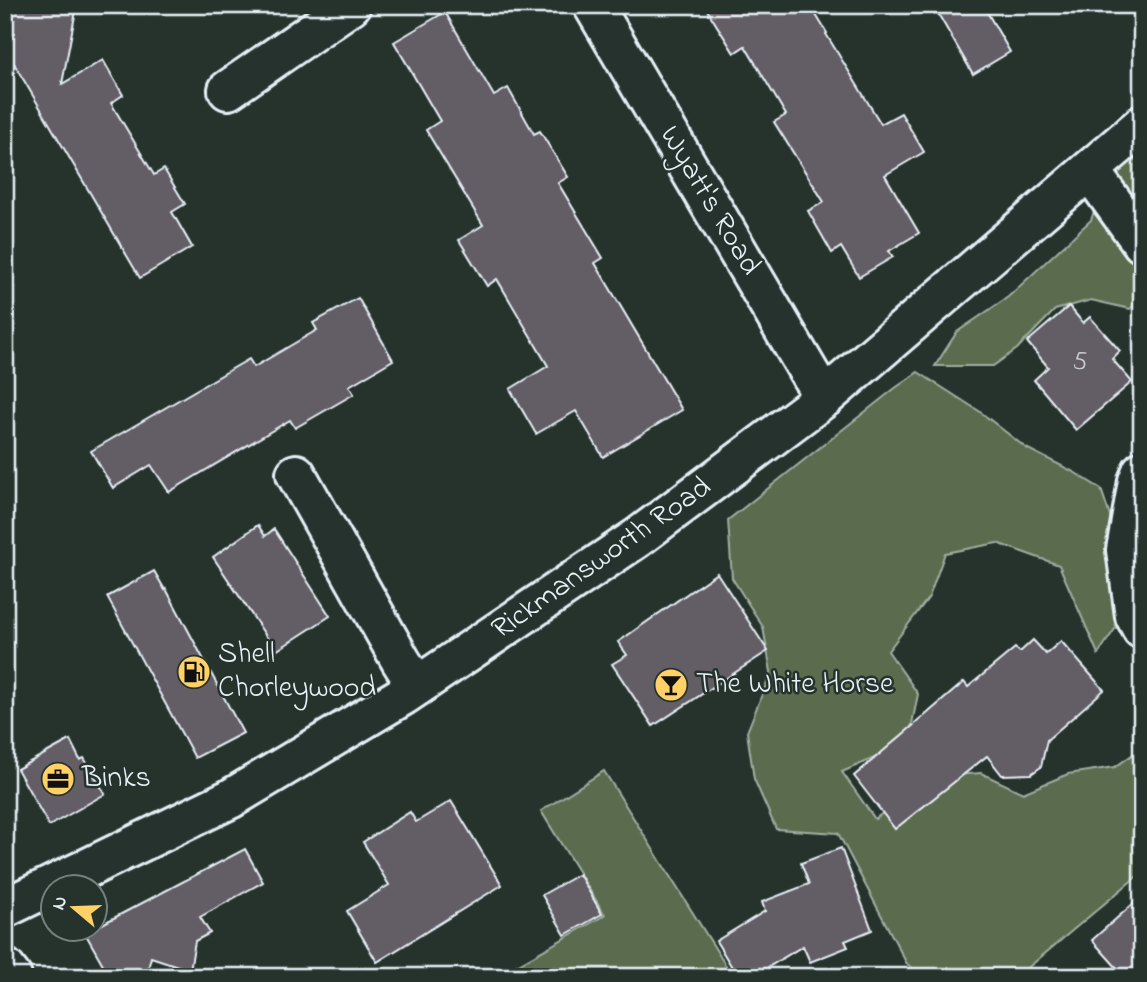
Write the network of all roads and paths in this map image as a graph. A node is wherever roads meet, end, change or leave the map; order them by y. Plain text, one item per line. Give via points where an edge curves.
1 (351, 5) edge
2 (593, 5) edge
3 (228, 90) dead end
4 (1142, 125) edge
5 (1090, 171) junction
6 (1142, 243) edge
7 (824, 398) junction
8 (1142, 471) edge
9 (296, 474) dead end
10 (1142, 629) edge
11 (417, 686) junction
12 (5, 908) edge
13 (5, 968) edge
14 (12, 977) edge

1 - 3 main road
2 - 7 main road, Wyatt's Road
4 - 5 main road, Rickmansworth Road
5 - 6 main road
5 - 7 main road, Rickmansworth Road
7 - 11 main road, Rickmansworth Road via 637,538
8 - 10 main road via 1126,550 1135,616
9 - 11 main road
11 - 12 main road, Rickmansworth Road via 230,799
13 - 14 main road

